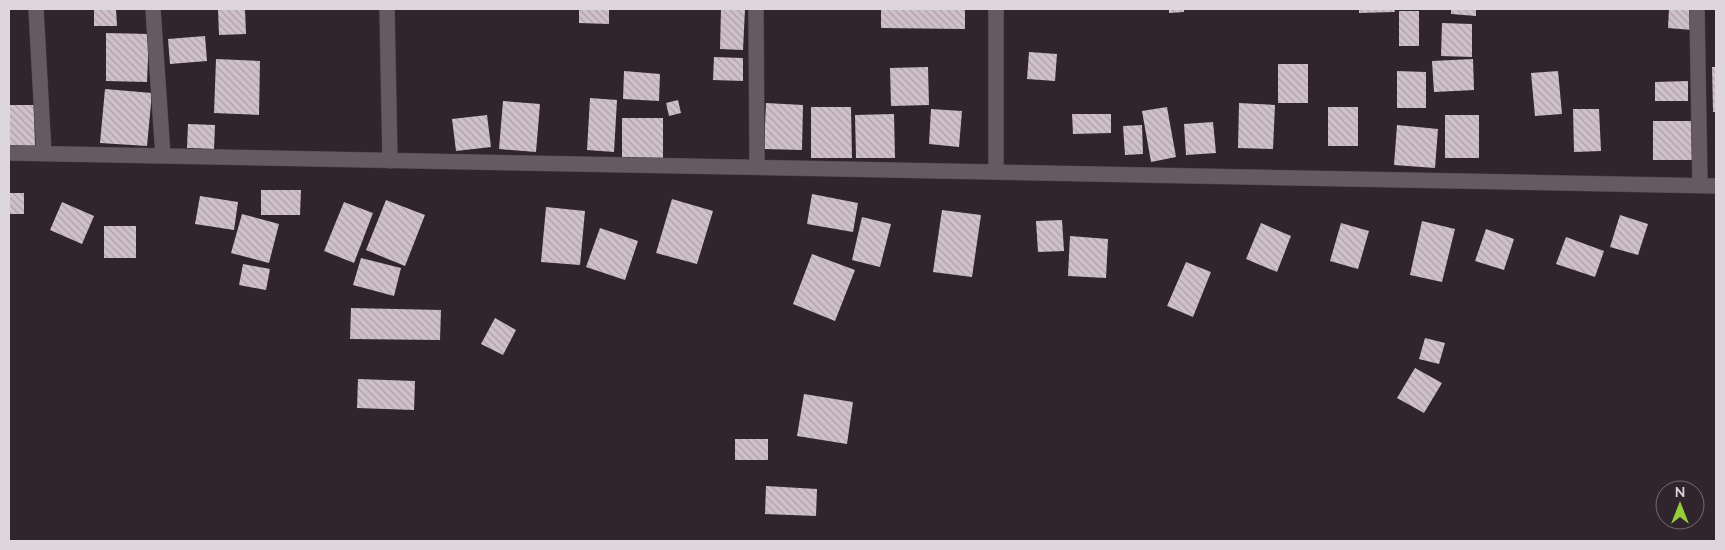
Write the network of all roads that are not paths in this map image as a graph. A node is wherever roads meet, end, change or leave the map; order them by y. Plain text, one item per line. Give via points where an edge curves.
1 (36, 9) edge
2 (153, 9) edge
3 (387, 9) edge
4 (756, 9) edge
5 (996, 9) edge
6 (1697, 9) edge
7 (9, 153) edge
8 (44, 154) junction
9 (162, 156) junction
10 (390, 161) junction
11 (757, 167) junction
12 (996, 172) junction
13 (1700, 185) junction
14 (1716, 186) edge

1 - 8 street
2 - 9 street
3 - 10 street
4 - 11 street
5 - 12 street
6 - 13 street
7 - 8 street
8 - 9 street
9 - 10 street
10 - 11 street
11 - 12 street
12 - 13 street
13 - 14 street

